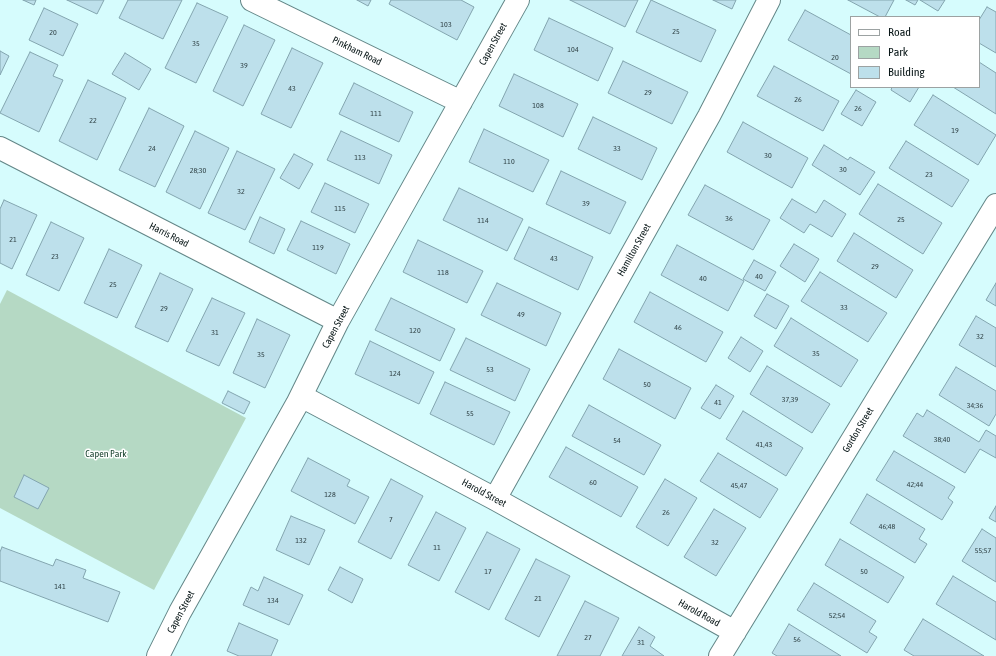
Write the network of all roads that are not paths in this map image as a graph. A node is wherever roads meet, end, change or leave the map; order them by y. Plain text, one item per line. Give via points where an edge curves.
1 (252, 0) edge
2 (518, 0) edge
3 (769, 0) edge
4 (461, 102) junction
5 (0, 148) edge
6 (996, 205) edge
7 (338, 321) junction
8 (301, 396) junction
9 (495, 498) junction
10 (664, 593) joint
11 (735, 632) junction
12 (158, 656) edge
13 (720, 656) edge

1 - 4 street, Pinkham Road
2 - 4 street, Capen Street
3 - 9 street, Hamilton Street via 709,116
4 - 7 street, Capen Street
5 - 7 street, Harris Road
6 - 11 street, Gordon Street
7 - 8 street, Capen Street
8 - 9 street, Harold Street
8 - 12 street, Capen Street
9 - 10 street, Harold Street
10 - 11 street, Harold Road
11 - 13 street, Gordon Street

